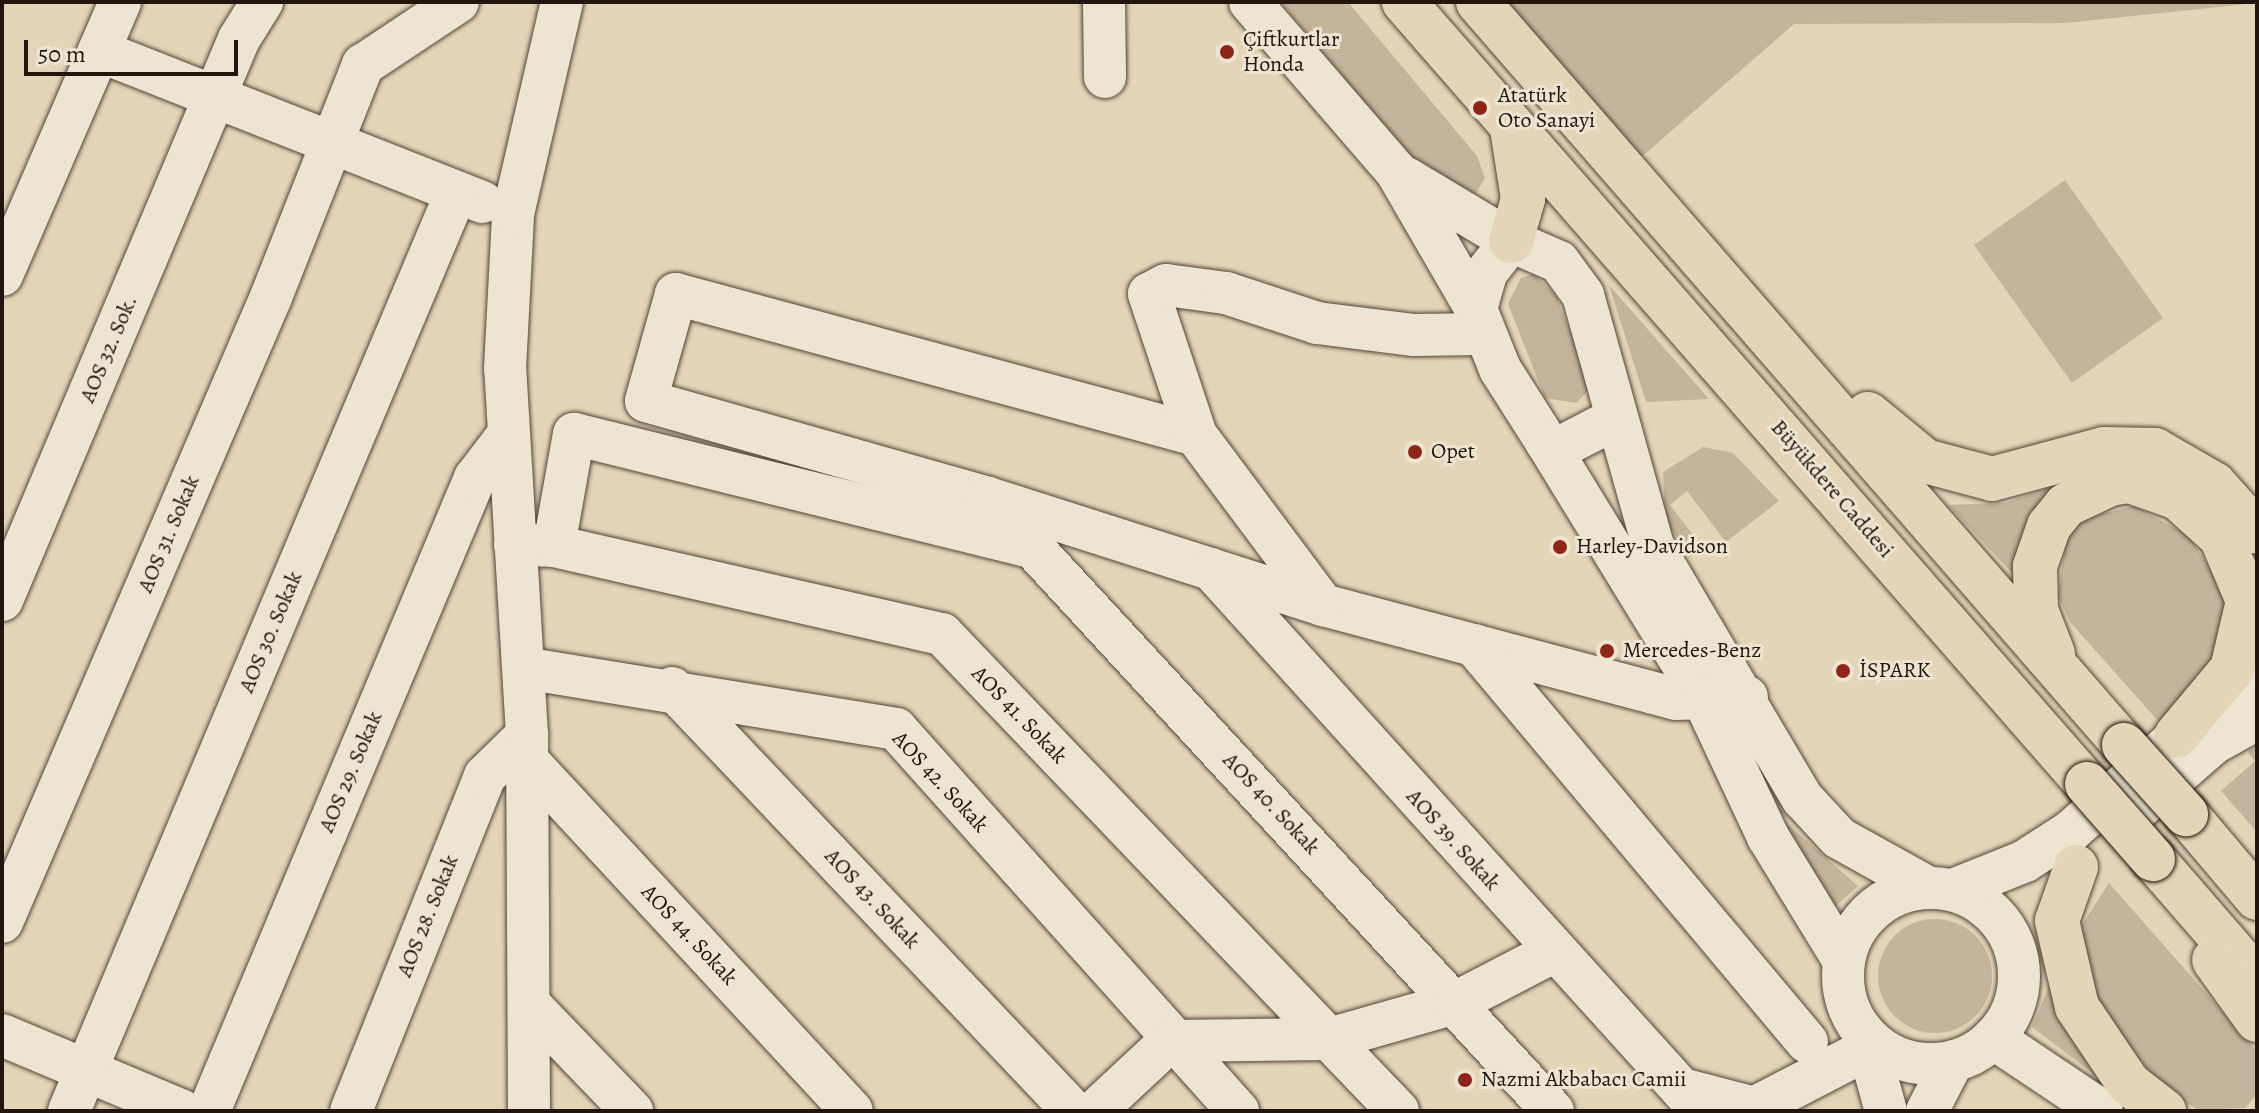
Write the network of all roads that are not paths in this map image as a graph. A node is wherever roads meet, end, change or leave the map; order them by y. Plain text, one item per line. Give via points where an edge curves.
1 (120, 2) edge
2 (262, 2) edge
3 (458, 2) edge
4 (562, 2) edge
5 (1104, 2) edge
6 (1250, 2) edge
7 (1404, 2) edge
8 (1478, 2) edge
9 (99, 51) junction
10 (1105, 77) dead end
11 (216, 97) junction
12 (1511, 126) junction
13 (334, 144) junction
14 (1396, 171) junction
15 (456, 193) junction
16 (513, 214) junction
17 (1511, 241) junction
18 (2, 275) edge
19 (1480, 321) junction
20 (1812, 384) junction
21 (1613, 420) junction
22 (1196, 435) junction
23 (504, 440) junction
24 (1547, 443) junction
25 (988, 498) junction
26 (2257, 532) edge
27 (534, 545) junction
28 (1034, 548) junction
29 (1208, 566) junction
30 (2, 600) edge
31 (1323, 605) junction
32 (1474, 645) junction
33 (524, 668) junction
34 (2073, 686) junction
35 (672, 688) junction
36 (2257, 688) edge
37 (1747, 697) junction
38 (1703, 698) junction
39 (2257, 719) edge
40 (2176, 736) junction
41 (526, 747) junction
42 (2076, 867) junction
43 (1941, 889) junction
44 (2257, 898) edge
45 (2199, 913) junction
46 (2, 922) edge
47 (1553, 952) junction
48 (2018, 956) junction
49 (1844, 970) junction
50 (2257, 979) edge
51 (1455, 1003) junction
52 (531, 1006) junction
53 (2257, 1020) edge
54 (2, 1035) edge
55 (1993, 1038) junction
56 (1329, 1039) junction
57 (1170, 1041) junction
58 (1807, 1042) junction
59 (1866, 1042) junction
60 (1953, 1061) junction
61 (86, 1072) junction
62 (1693, 1101) edge
63 (1765, 1102) edge
64 (2100, 1106) edge
65 (69, 1111) edge
66 (183, 1111) edge
67 (209, 1111) edge
68 (351, 1111) edge
69 (529, 1111) edge
70 (632, 1111) edge
71 (852, 1111) edge
72 (1073, 1111) edge
73 (1095, 1111) edge
74 (1238, 1111) edge
75 (1398, 1111) edge
76 (1553, 1111) edge
77 (1886, 1111) edge
78 (1927, 1111) edge
79 (2164, 1111) edge

1 - 9 street
2 - 11 street, AOS 32. Sok.
3 - 13 street, AOS 31. Sokak via 363,65
4 - 16 street
5 - 10 street
6 - 14 street
7 - 12 main road, Büyükdere Caddesi
8 - 20 main road
9 - 11 street
9 - 18 street
11 - 13 street
11 - 30 street, AOS 32. Sok.
12 - 17 main road via 1523,199
12 - 45 main road, Büyükdere Caddesi, bridge
13 - 15 street
13 - 46 street, AOS 31. Sokak
14 - 17 street
14 - 19 street
15 - 16 street
15 - 61 street, AOS 30. Sokak
16 - 23 street
17 - 19 street via 1486,273
17 - 21 street via 1559,262 1583,295 1609,373
19 - 22 street via 1414,335 1317,323 1226,293 1166,285 1149,294
19 - 24 street
20 - 26 main road via 1866,413 1925,461 1959,475 2018,478 2076,454 2155,450 2214,484
20 - 34 main road
21 - 24 street via 1561,447
21 - 37 street via 1653,546
22 - 25 street via 676,294 646,401
22 - 31 street
23 - 27 street
23 - 67 street, AOS 29. Sokak via 475,478
24 - 38 street
25 - 28 street, AOS 40. Sokak
25 - 29 street
27 - 28 street via 574,434
27 - 33 street
27 - 56 street, AOS 41. Sokak via 942,634
28 - 51 street, AOS 40. Sokak
29 - 31 street
29 - 47 street, AOS 39. Sokak
31 - 32 street
32 - 38 street via 1676,699
32 - 58 street
33 - 35 street, AOS 42. Sokak
33 - 41 street
34 - 40 main road via 2036,610 2035,566 2049,526 2091,490 2130,481 2153,485 2204,516 2235,559 2248,601 2232,669
34 - 44 main road, bridge
35 - 57 street, AOS 42. Sokak via 896,729
35 - 72 street, AOS 43. Sokak
36 - 40 street via 2207,711
37 - 38 street
37 - 43 street via 1802,798 1839,838
38 - 49 street via 1768,837
39 - 42 street via 2214,743
40 - 43 street via 2070,832 2025,861
41 - 52 street
41 - 68 street, AOS 28. Sokak via 485,776
41 - 71 street, AOS 44. Sokak
42 - 48 street
42 - 79 main road via 2057,921 2077,1007 2128,1083
43 - 48 street via 1995,914
43 - 49 street via 1883,901 1852,937
45 - 50 main road, Büyükdere Caddesi
45 - 53 main road via 2222,975
47 - 51 street
47 - 62 street, AOS 39. Sokak
48 - 55 street via 2016,1000
49 - 58 street
49 - 59 street
51 - 56 street
51 - 76 street, AOS 40. Sokak
52 - 69 street
52 - 70 street
54 - 61 street
55 - 60 street
55 - 64 street
56 - 57 street
56 - 75 street, AOS 41. Sokak
57 - 73 street
57 - 74 street, AOS 42. Sokak
58 - 63 street
59 - 60 street via 1905,1060
59 - 63 street
59 - 77 street
60 - 78 street
61 - 65 street, AOS 30. Sokak
61 - 66 street
62 - 63 street

